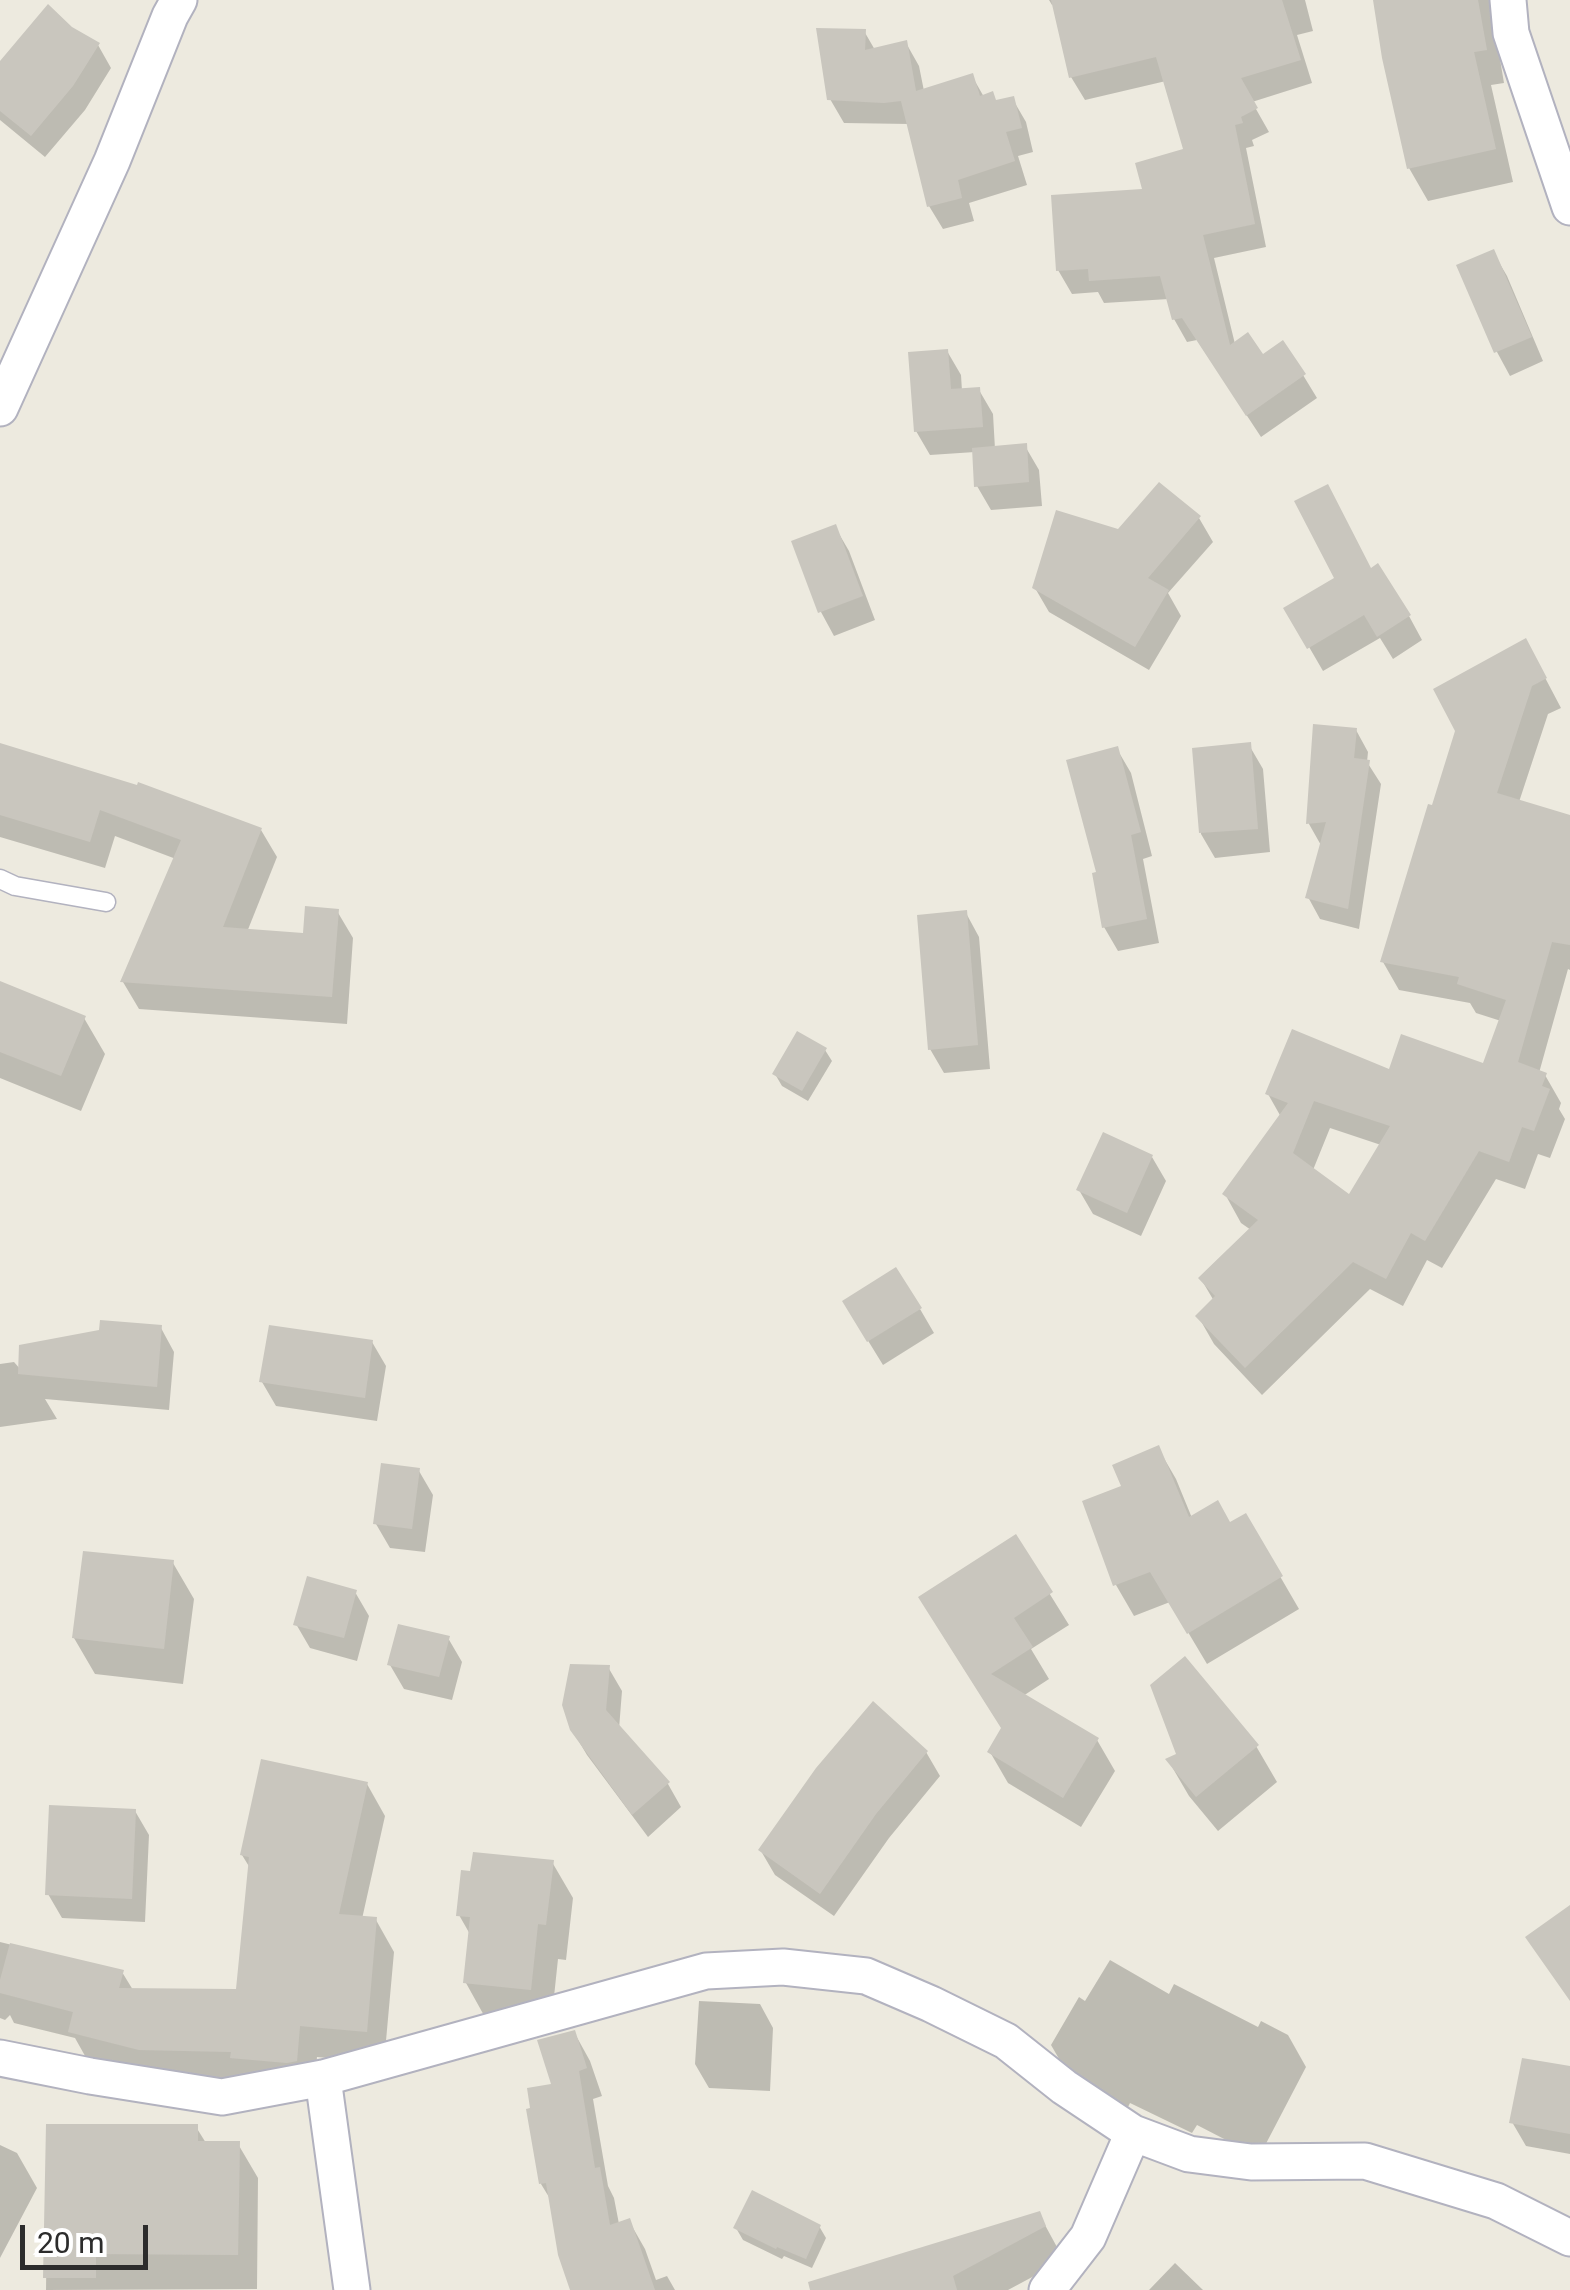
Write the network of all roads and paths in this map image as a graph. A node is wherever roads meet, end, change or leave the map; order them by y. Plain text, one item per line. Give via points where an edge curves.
1 (179, 0) edge
2 (1508, 0) edge
3 (1570, 207) edge
4 (0, 408) edge
5 (0, 878) edge
6 (106, 902) dead end
7 (0, 2058) edge
8 (323, 2078) junction
9 (1133, 2133) junction
10 (1570, 2238) edge
11 (352, 2290) edge
12 (1047, 2290) edge

1 - 4 street
2 - 3 street via 1512,33
5 - 6 lane
7 - 8 street via 222,2097
8 - 9 street via 706,1971 782,1967 866,1976 931,2004 1006,2041
8 - 11 street
9 - 10 street via 1189,2154 1252,2162 1365,2160 1496,2201
9 - 12 street via 1088,2237

